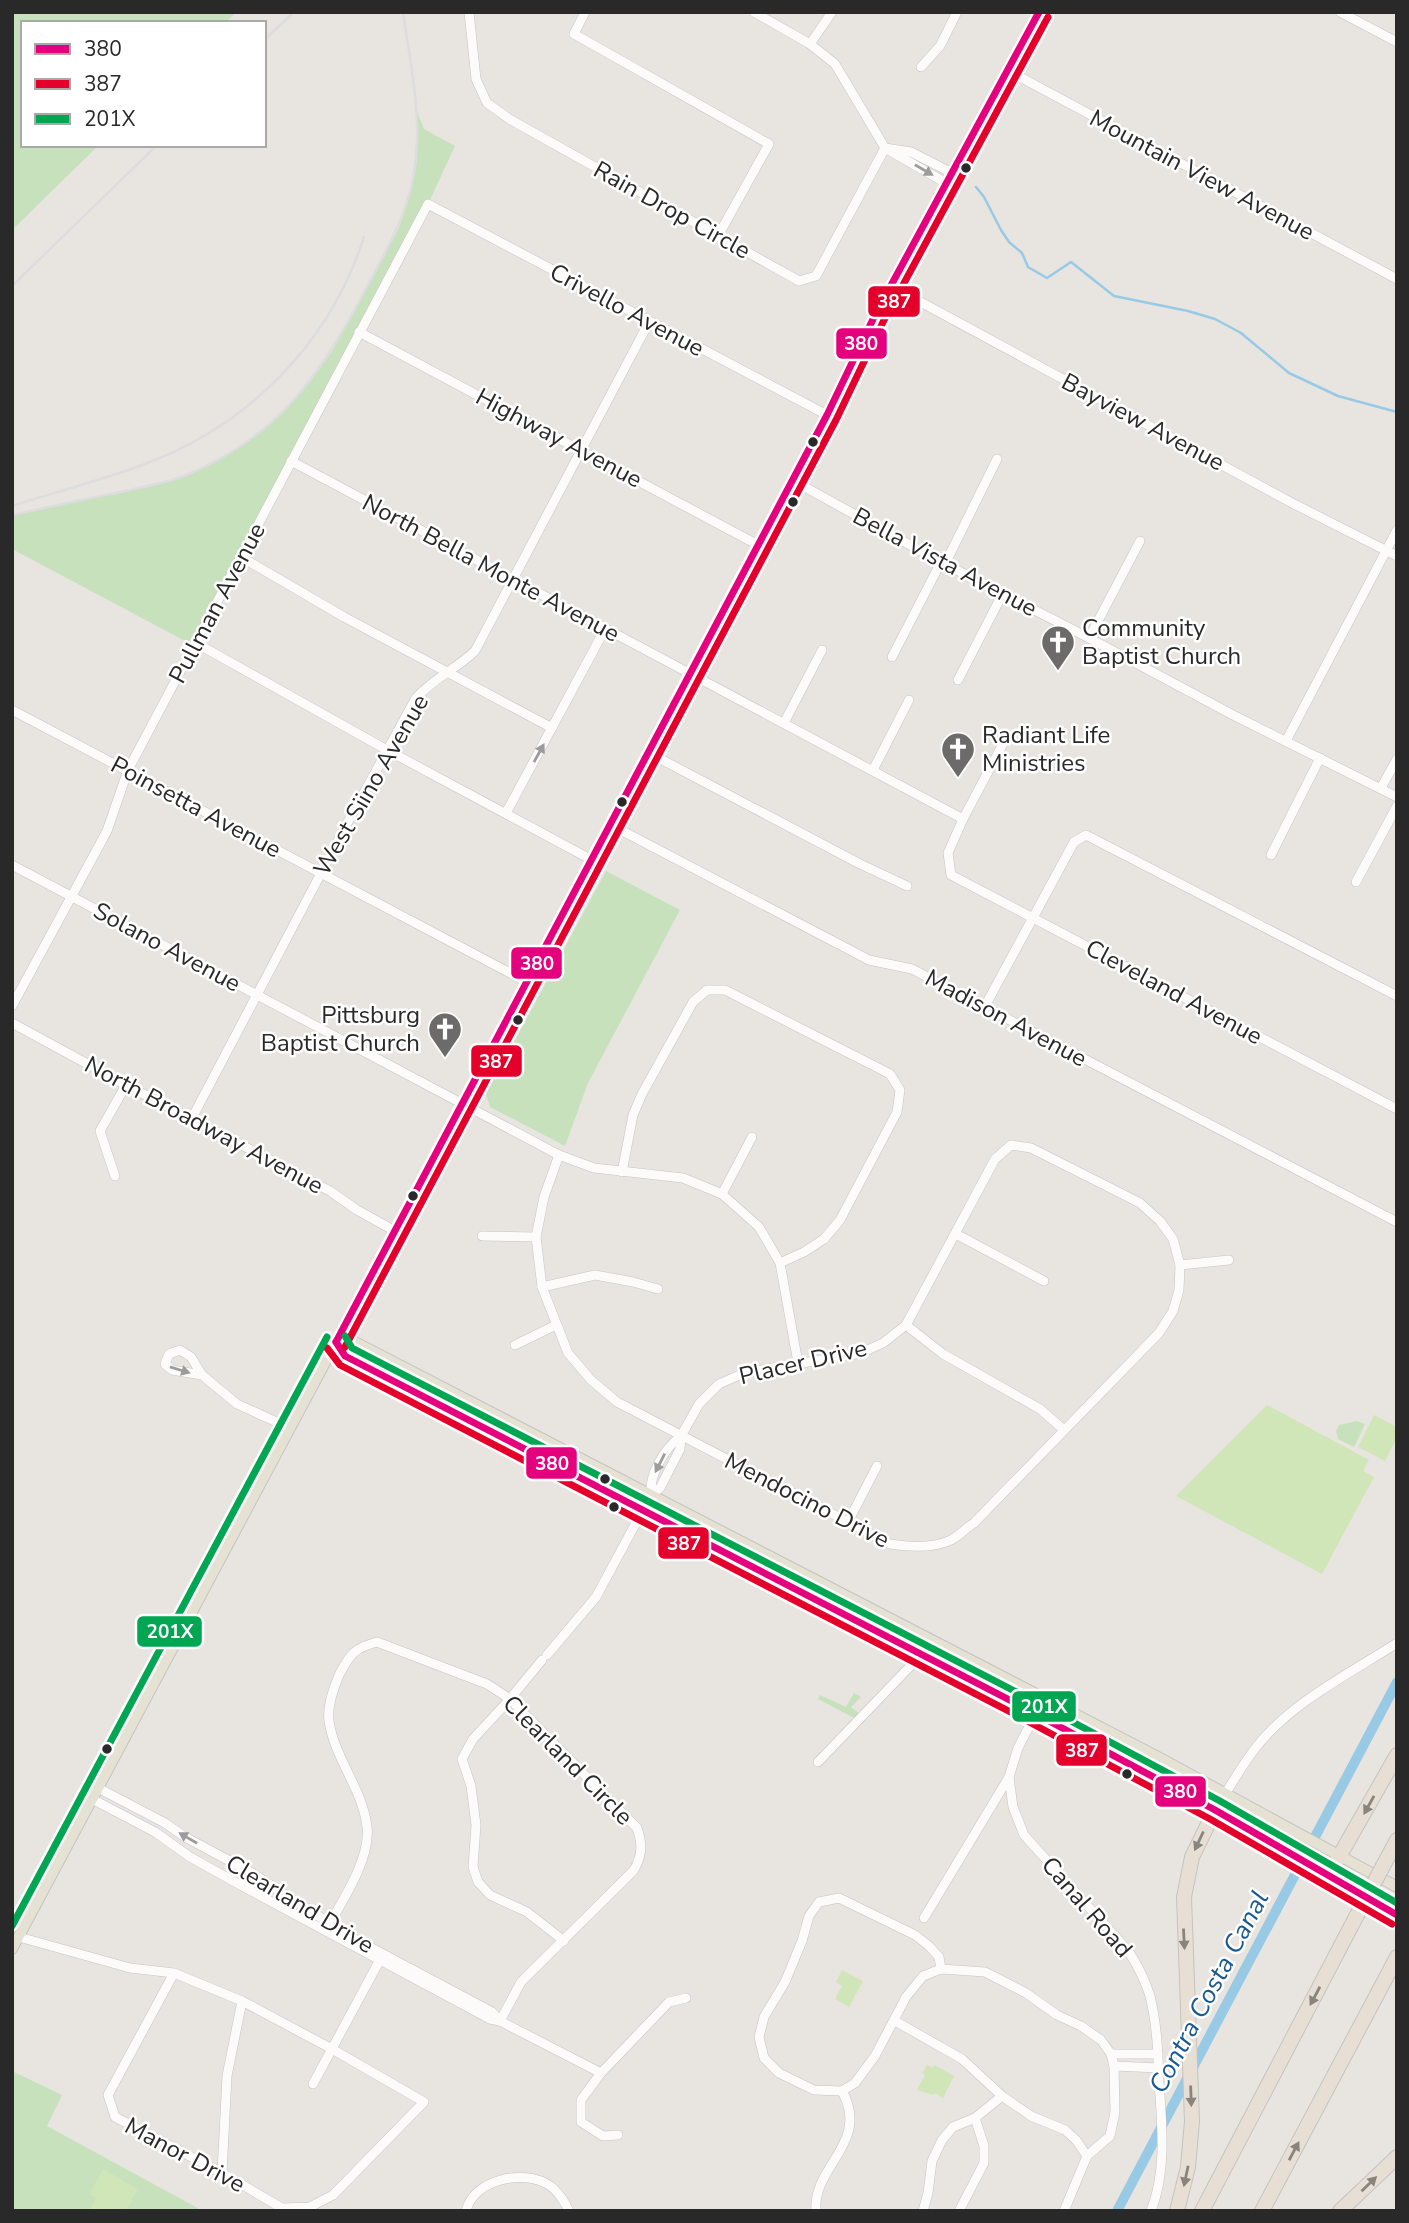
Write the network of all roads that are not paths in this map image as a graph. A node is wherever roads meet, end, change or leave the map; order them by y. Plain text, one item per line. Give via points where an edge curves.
1 (469, 12) edge
2 (586, 12) edge
3 (754, 12) edge
4 (832, 12) edge
5 (957, 12) edge
6 (1039, 12) edge
7 (1340, 12) edge
8 (1397, 42) edge
9 (810, 44) junction
10 (921, 66) dead end
11 (1007, 70) junction
12 (884, 148) junction
13 (949, 178) junction
14 (428, 204) joint
15 (718, 236) junction
16 (1397, 279) edge
17 (891, 286) junction
18 (649, 322) junction
19 (359, 332) junction
20 (827, 415) junction
21 (581, 451) junction
22 (997, 459) dead end
23 (291, 461) junction
24 (792, 480) junction
25 (1397, 530) edge
26 (1140, 541) dead end
27 (758, 545) junction
28 (1386, 550) junction
29 (1397, 556) edge
30 (241, 557) junction
31 (943, 563) junction
32 (514, 580) junction
33 (1003, 593) junction
34 (605, 629) junction
35 (1089, 638) junction
36 (196, 643) junction
37 (822, 650) dead end
38 (892, 657) dead end
39 (449, 672) junction
40 (690, 675) junction
41 (958, 680) dead end
42 (909, 700) dead end
43 (12, 710) edge
44 (784, 723) junction
45 (552, 728) junction
46 (1006, 738) dead end
47 (1286, 741) junction
48 (387, 750) junction
49 (649, 753) junction
50 (1320, 758) junction
51 (1397, 759) edge
52 (873, 770) junction
53 (128, 771) junction
54 (1381, 788) junction
55 (1397, 797) edge
56 (1397, 806) edge
57 (506, 813) junction
58 (963, 818) junction
59 (611, 825) junction
60 (1271, 855) dead end
61 (593, 860) junction
62 (12, 865) edge
63 (321, 873) junction
64 (1356, 882) dead end
65 (907, 886) dead end
66 (71, 897) junction
67 (1032, 919) junction
68 (527, 982) junction
69 (256, 994) junction
70 (1397, 996) edge
71 (12, 1006) edge
72 (984, 1008) junction
73 (12, 1023) edge
74 (125, 1085) junction
75 (463, 1103) junction
76 (1397, 1109) edge
77 (192, 1118) junction
78 (752, 1137) dead end
79 (1011, 1145) joint
80 (559, 1155) junction
81 (622, 1172) junction
82 (115, 1176) dead end
83 (722, 1194) junction
84 (1397, 1222) edge
85 (395, 1231) junction
86 (956, 1234) junction
87 (482, 1236) dead end
88 (536, 1237) junction
89 (1228, 1260) dead end
90 (780, 1263) junction
91 (1180, 1265) junction
92 (1044, 1281) dead end
93 (542, 1287) junction
94 (658, 1289) dead end
95 (556, 1325) junction
96 (906, 1325) junction
97 (336, 1342) junction
98 (515, 1345) dead end
99 (799, 1363) junction
100 (202, 1375) dead end
101 (290, 1428) junction
102 (1064, 1430) junction
103 (681, 1436) junction
104 (877, 1466) dead end
105 (651, 1495) junction
106 (644, 1510) junction
107 (848, 1522) junction
108 (1397, 1643) edge
109 (922, 1654) junction
110 (1044, 1698) junction
111 (510, 1699) junction
112 (1035, 1713) junction
113 (1397, 1755) edge
114 (818, 1762) dead end
115 (1009, 1777) junction
116 (98, 1788) junction
117 (1227, 1793) junction
118 (92, 1799) junction
119 (1214, 1810) junction
120 (1397, 1840) edge
121 (1339, 1855) junction
122 (1328, 1875) junction
123 (1397, 1887) edge
124 (1397, 1915) edge
125 (924, 1917) dead end
126 (328, 1927) junction
127 (19, 1937) junction
128 (564, 1941) junction
129 (12, 1949) edge
130 (382, 1957) junction
131 (1397, 1957) edge
132 (941, 1969) junction
133 (174, 1973) junction
134 (686, 1998) dead end
135 (242, 2001) junction
136 (500, 2021) junction
137 (895, 2021) junction
138 (332, 2049) junction
139 (1111, 2054) junction
140 (1158, 2054) junction
141 (1114, 2066) junction
142 (1158, 2068) junction
143 (601, 2073) junction
144 (313, 2084) dead end
145 (842, 2091) junction
146 (1002, 2096) junction
147 (975, 2119) junction
148 (618, 2135) dead end
149 (1087, 2156) junction
150 (1397, 2157) edge
151 (222, 2173) junction
152 (466, 2211) edge
153 (569, 2211) edge
154 (817, 2211) edge
155 (923, 2211) edge
156 (958, 2211) edge
157 (1064, 2211) edge
158 (1151, 2211) edge
159 (1177, 2211) edge
160 (1202, 2211) edge
161 (1262, 2211) edge
162 (1340, 2211) edge

1 - 15 street, Rain Drop Circle via 476,79 487,103
2 - 15 street via 574,34 769,144
3 - 9 street
4 - 9 street
5 - 10 street via 940,46
6 - 11 main road
7 - 8 street
9 - 12 street via 835,64
11 - 13 main road
11 - 16 street, Mountain View Avenue
12 - 13 street via 911,152
12 - 15 street, Rain Drop Circle via 816,276 799,281
13 - 17 main road
14 - 18 street, Crivello Avenue
14 - 19 street, Pullman Avenue
17 - 20 main road
17 - 28 street, Bayview Avenue
18 - 20 street, Crivello Avenue
18 - 21 street, West Siino Avenue
19 - 21 street, Highway Avenue
19 - 23 street, Pullman Avenue
20 - 24 main road
21 - 27 street, Highway Avenue
21 - 32 street, West Siino Avenue
22 - 31 street
23 - 30 street, Pullman Avenue
23 - 32 street, North Bella Monte Avenue
24 - 27 main road
24 - 31 street, Bella Vista Avenue
25 - 28 street
26 - 35 street
27 - 40 main road
28 - 29 street, Bayview Avenue
28 - 47 street
30 - 36 street, Pullman Avenue
30 - 39 street
31 - 33 street, Bella Vista Avenue
31 - 38 street
32 - 34 street, North Bella Monte Avenue
32 - 39 street, West Siino Avenue via 475,651
33 - 35 street, Bella Vista Avenue
33 - 41 street
34 - 40 street, North Bella Monte Avenue
34 - 45 street
35 - 47 street, Bella Vista Avenue
36 - 48 street
36 - 53 street, Pullman Avenue
37 - 44 street
39 - 45 street
39 - 48 street, West Siino Avenue via 430,682 416,698
40 - 44 street, North Bella Monte Avenue
40 - 49 main road
42 - 52 street
43 - 53 street, Poinsetta Avenue
44 - 52 street, North Bella Monte Avenue
57 -> 45 street
46 - 58 street
47 - 50 street, Bella Vista Avenue
48 - 57 street
48 - 63 street, West Siino Avenue
49 - 59 main road
49 - 65 street
50 - 54 street, Bella Vista Avenue
50 - 60 street
51 - 54 street
52 - 58 street, North Bella Monte Avenue
53 - 63 street, Poinsetta Avenue
53 - 66 street, Pullman Avenue via 107,831
54 - 55 street, Bella Vista Avenue
56 - 64 street
57 - 61 street
58 - 67 street, Cleveland Avenue via 948,853 951,875
59 - 61 main road
59 - 72 street, Madison Avenue via 869,960 912,969
61 - 68 main road
62 - 66 street, Solano Avenue
63 - 68 street, Poinsetta Avenue
63 - 69 street, West Siino Avenue
66 - 69 street, Solano Avenue
66 - 71 street, Pullman Avenue
67 - 70 street via 1074,842 1086,835
67 - 72 street
67 - 76 street, Cleveland Avenue
68 - 75 main road
69 - 75 street, Solano Avenue
69 - 77 street, West Siino Avenue
72 - 84 street, Madison Avenue
73 - 74 street, North Broadway Avenue
74 - 77 street, North Broadway Avenue
74 - 82 street via 100,1131
75 - 80 street, Solano Avenue
75 - 85 main road
77 - 85 street, North Broadway Avenue
78 - 83 street
79 - 86 street, Placer Drive via 995,1159
79 - 91 street, Mendocino Drive via 1031,1147 1140,1203 1173,1240
80 - 81 street, Solano Avenue
80 - 88 street, Mendocino Drive
81 - 83 street, Solano Avenue via 682,1178
81 - 90 street via 633,1115 642,1094 693,1002 707,990 725,990 890,1074 900,1090 897,1112 840,1220 824,1239
83 - 90 street, Solano Avenue via 759,1227
85 - 97 main road
86 - 92 street
86 - 96 street, Placer Drive
87 - 88 street
88 - 93 street, Mendocino Drive
89 - 91 street
90 - 99 street, Solano Avenue
91 - 102 street, Mendocino Drive via 1180,1290 1159,1332
93 - 94 street via 595,1276
93 - 95 street, Mendocino Drive
95 - 98 street
95 - 103 street, Mendocino Drive via 568,1353 591,1380 617,1402
96 - 99 street, Placer Drive via 861,1353
96 - 102 street via 943,1354 1019,1395
97 - 101 main road
97 - 105 main road via 353,1341
97 - 106 main road via 345,1356
99 - 103 street, Placer Drive via 744,1373 719,1384 699,1404
100 - 101 street via 237,1405
101 - 116 main road
102 - 107 street, Mendocino Drive via 974,1523 950,1541 910,1547 890,1544
103 - 105 street, Placer Drive via 669,1445 650,1482
103 - 107 street, Mendocino Drive
104 - 107 street
105 - 106 street, Placer Drive
105 - 110 main road
106 - 109 main road
106 - 111 street, Placer Drive via 596,1597
108 - 117 street via 1308,1700 1272,1730
109 - 112 main road
109 - 114 street
110 - 112 street, Canal Road
110 - 117 main road
111 - 126 street, Clearland Circle via 487,1684 377,1642 348,1656 334,1686 328,1720 368,1829 360,1866
111 - 128 street, Placer Drive via 473,1739 462,1759 476,1825 473,1867 478,1882 490,1895 527,1912
111 - 128 street, Clearland Circle via 637,1828 642,1842 634,1870
112 - 115 street, Canal Road
112 - 119 main road
113 -> 121 highway
115 - 125 street
115 - 140 street, Canal Road via 1013,1807 1024,1835 1112,1931 1141,1972 1154,2014
116 - 118 main road
126 -> 116 street, Clearland Drive via 252,1873
117 - 119 street
117 - 121 main road
118 - 126 street, Clearland Drive via 155,1832 190,1857
118 - 127 main road
119 - 122 main road
119 -> 159 highway via 1187,1874 1184,1921 1192,2140
120 -> 160 highway, bridge
121 - 122 highway
121 - 123 main road
122 - 124 main road
126 - 130 street, Clearland Drive
127 - 129 main road
127 - 133 street, Manor Drive via 130,1968
128 - 136 street, Clearland Circle via 521,1982
130 - 136 street, Clearland Drive via 492,2012
130 - 138 street
161 -> 131 highway
132 - 137 street via 923,1976
132 - 139 street via 985,1972 1081,2026
132 - 145 street via 939,1957 915,1935 839,1898 819,1902 809,1916 785,1982 764,2017 759,2037 764,2058 779,2073 814,2090
133 - 135 street, Manor Drive
133 - 151 street, Manor Drive via 108,2095 115,2117
134 - 143 street via 669,2002
135 - 138 street, Manor Drive
135 - 151 street via 227,2076
136 - 143 street, Clearland Drive
137 - 145 street via 855,2083
137 - 146 street via 962,2059
138 - 144 street
138 - 151 street, Manor Drive via 424,2102 333,2195 310,2207 282,2208
139 - 140 street
139 - 141 street
140 - 142 street, Canal Road
141 - 142 street
141 - 149 street via 1115,2112 1110,2136
142 - 158 street, Canal Road via 1162,2149
143 - 148 street via 581,2100 581,2122 603,2136
145 - 154 street via 849,2104 848,2138 824,2177
146 - 147 street
146 - 149 street via 1031,2116 1065,2130
147 - 155 street via 953,2127 942,2140 932,2161
147 - 156 street via 984,2163
149 - 157 street
162 -> 150 highway
152 - 153 street via 483,2189 501,2178 527,2177 550,2185

